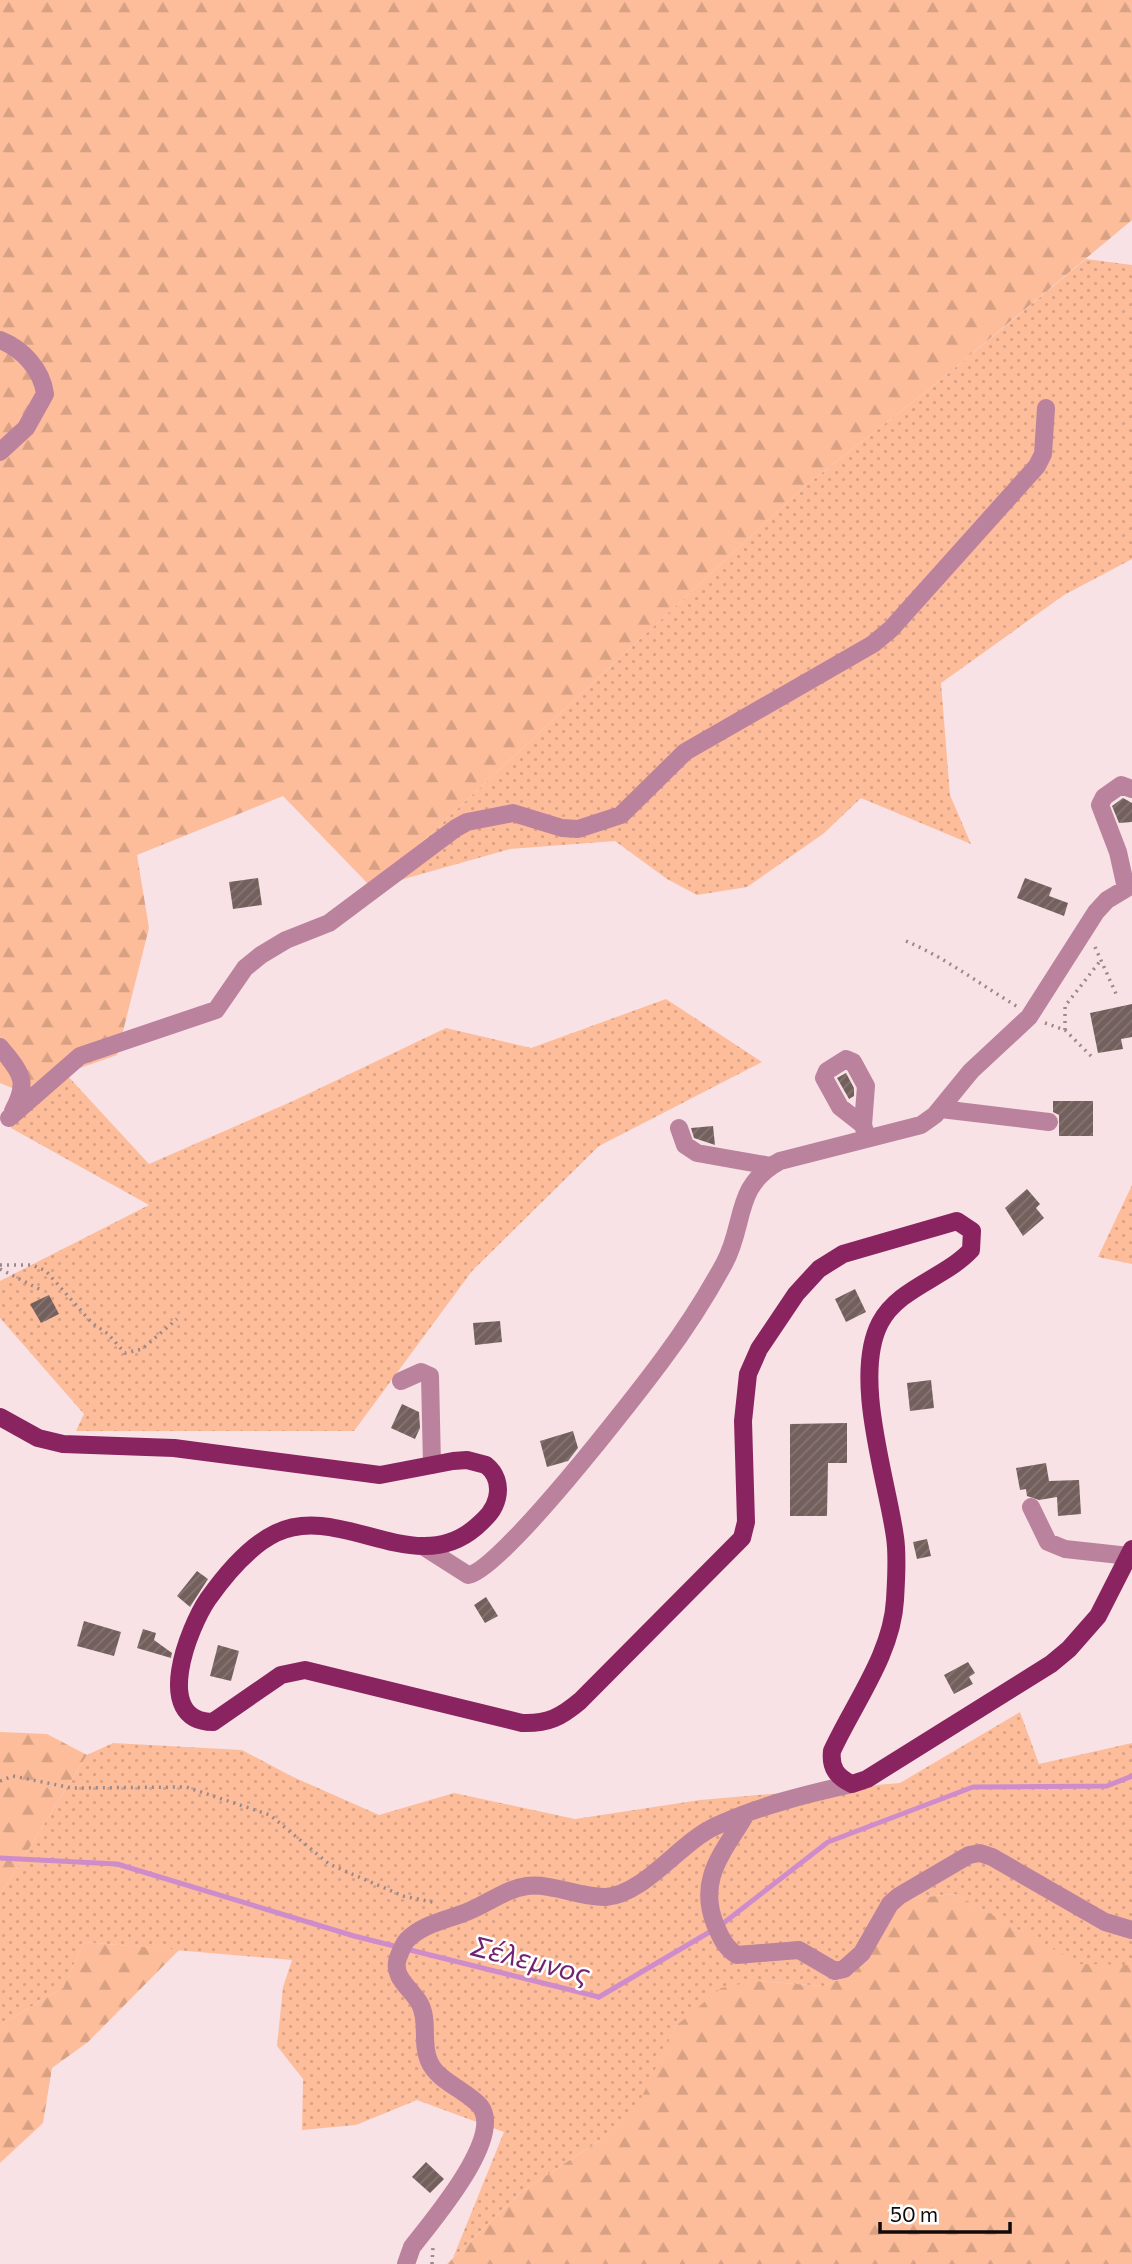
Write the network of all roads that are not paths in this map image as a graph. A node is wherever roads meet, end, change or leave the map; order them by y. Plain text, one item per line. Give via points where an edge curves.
1 (0, 340) edge
2 (1046, 408) dead end
3 (0, 452) edge
4 (1132, 789) edge
5 (1125, 848) edge
6 (1129, 886) edge
7 (0, 1047) edge
8 (941, 1108) junction
9 (5, 1121) edge
10 (1049, 1122) dead end
11 (678, 1128) dead end
12 (771, 1166) junction
13 (401, 1381) dead end
14 (0, 1418) edge
15 (432, 1465) junction
16 (1031, 1507) dead end
17 (424, 1548) junction
18 (1130, 1553) edge
19 (852, 1784) junction
20 (747, 1814) junction
21 (1132, 1930) edge
22 (406, 2264) edge

1 - 3 street via 20,351 38,371 45,394 26,428
2 - 9 street via 1043,454 1037,466 891,629 858,655 685,752 629,809 614,818 570,829 513,813 456,828 329,923 261,955 245,968 210,1014 80,1056
4 - 5 street via 1121,785 1100,805
5 - 6 street
6 - 8 street via 1107,900 1028,1017 971,1071
7 - 9 street via 23,1083 20,1098
8 - 10 street
8 - 12 street via 921,1125 865,1132
11 - 12 street via 685,1145 697,1153
12 - 17 street via 751,1183 723,1265 664,1359 524,1530 475,1575 461,1573
13 - 15 street via 421,1372 430,1376
14 - 15 main road via 38,1438 62,1444 174,1448 380,1475
15 - 17 main road via 479,1462 491,1469 499,1492 490,1514 464,1537
16 - 18 street via 1048,1542 1065,1549
17 - 19 main road via 318,1527 275,1533 227,1575 198,1615 184,1652 178,1692 182,1704 192,1716 213,1722 281,1675 305,1670 522,1723 540,1724 562,1716 742,1538 748,1374 759,1349 807,1281 843,1254 951,1220 968,1225 974,1236 971,1250 899,1301 881,1320 875,1335 870,1381 875,1435 896,1540 895,1601 889,1636 832,1751 833,1768
18 - 19 main road via 1086,1633 1051,1664
19 - 20 street
20 - 21 street via 709,1880 707,1896 720,1935 737,1955 799,1950 835,1971 844,1969 862,1953 899,1896 958,1860 980,1853 1105,1922
20 - 22 street via 698,1835 624,1892 606,1897 529,1886 426,1926 405,1941 396,1961 403,1983 424,2013 428,2060 478,2104 485,2118 477,2156 412,2247

